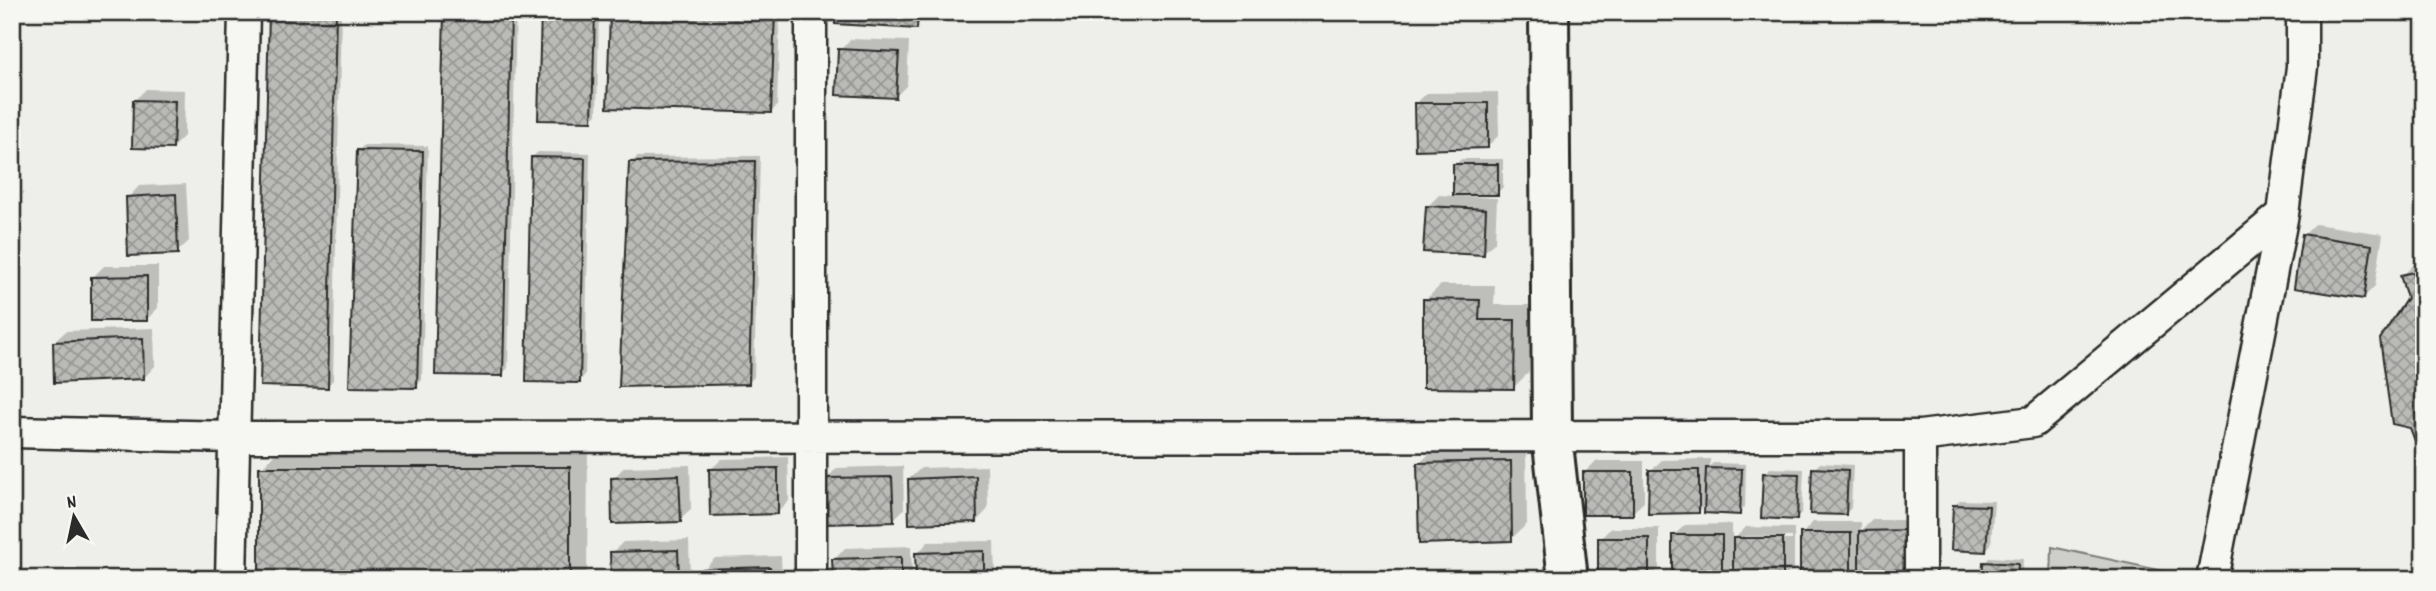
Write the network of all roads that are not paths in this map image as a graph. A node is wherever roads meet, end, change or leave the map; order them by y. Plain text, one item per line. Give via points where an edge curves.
1 (244, 12) edge
2 (811, 12) edge
3 (1549, 12) edge
4 (2302, 12) edge
5 (2283, 214) junction
6 (12, 432) edge
7 (1552, 435) junction
8 (1920, 436) junction
9 (232, 437) junction
10 (810, 437) junction
11 (230, 579) edge
12 (811, 579) edge
13 (1568, 579) edge
14 (1920, 579) edge
15 (2212, 579) edge

1 - 9 street
2 - 10 street
3 - 7 street
4 - 5 street via 2302,67
5 - 8 street via 2033,422
5 - 15 street
6 - 9 street
7 - 8 street
7 - 10 street
7 - 13 street
8 - 14 street
9 - 10 street
9 - 11 street
10 - 12 street

